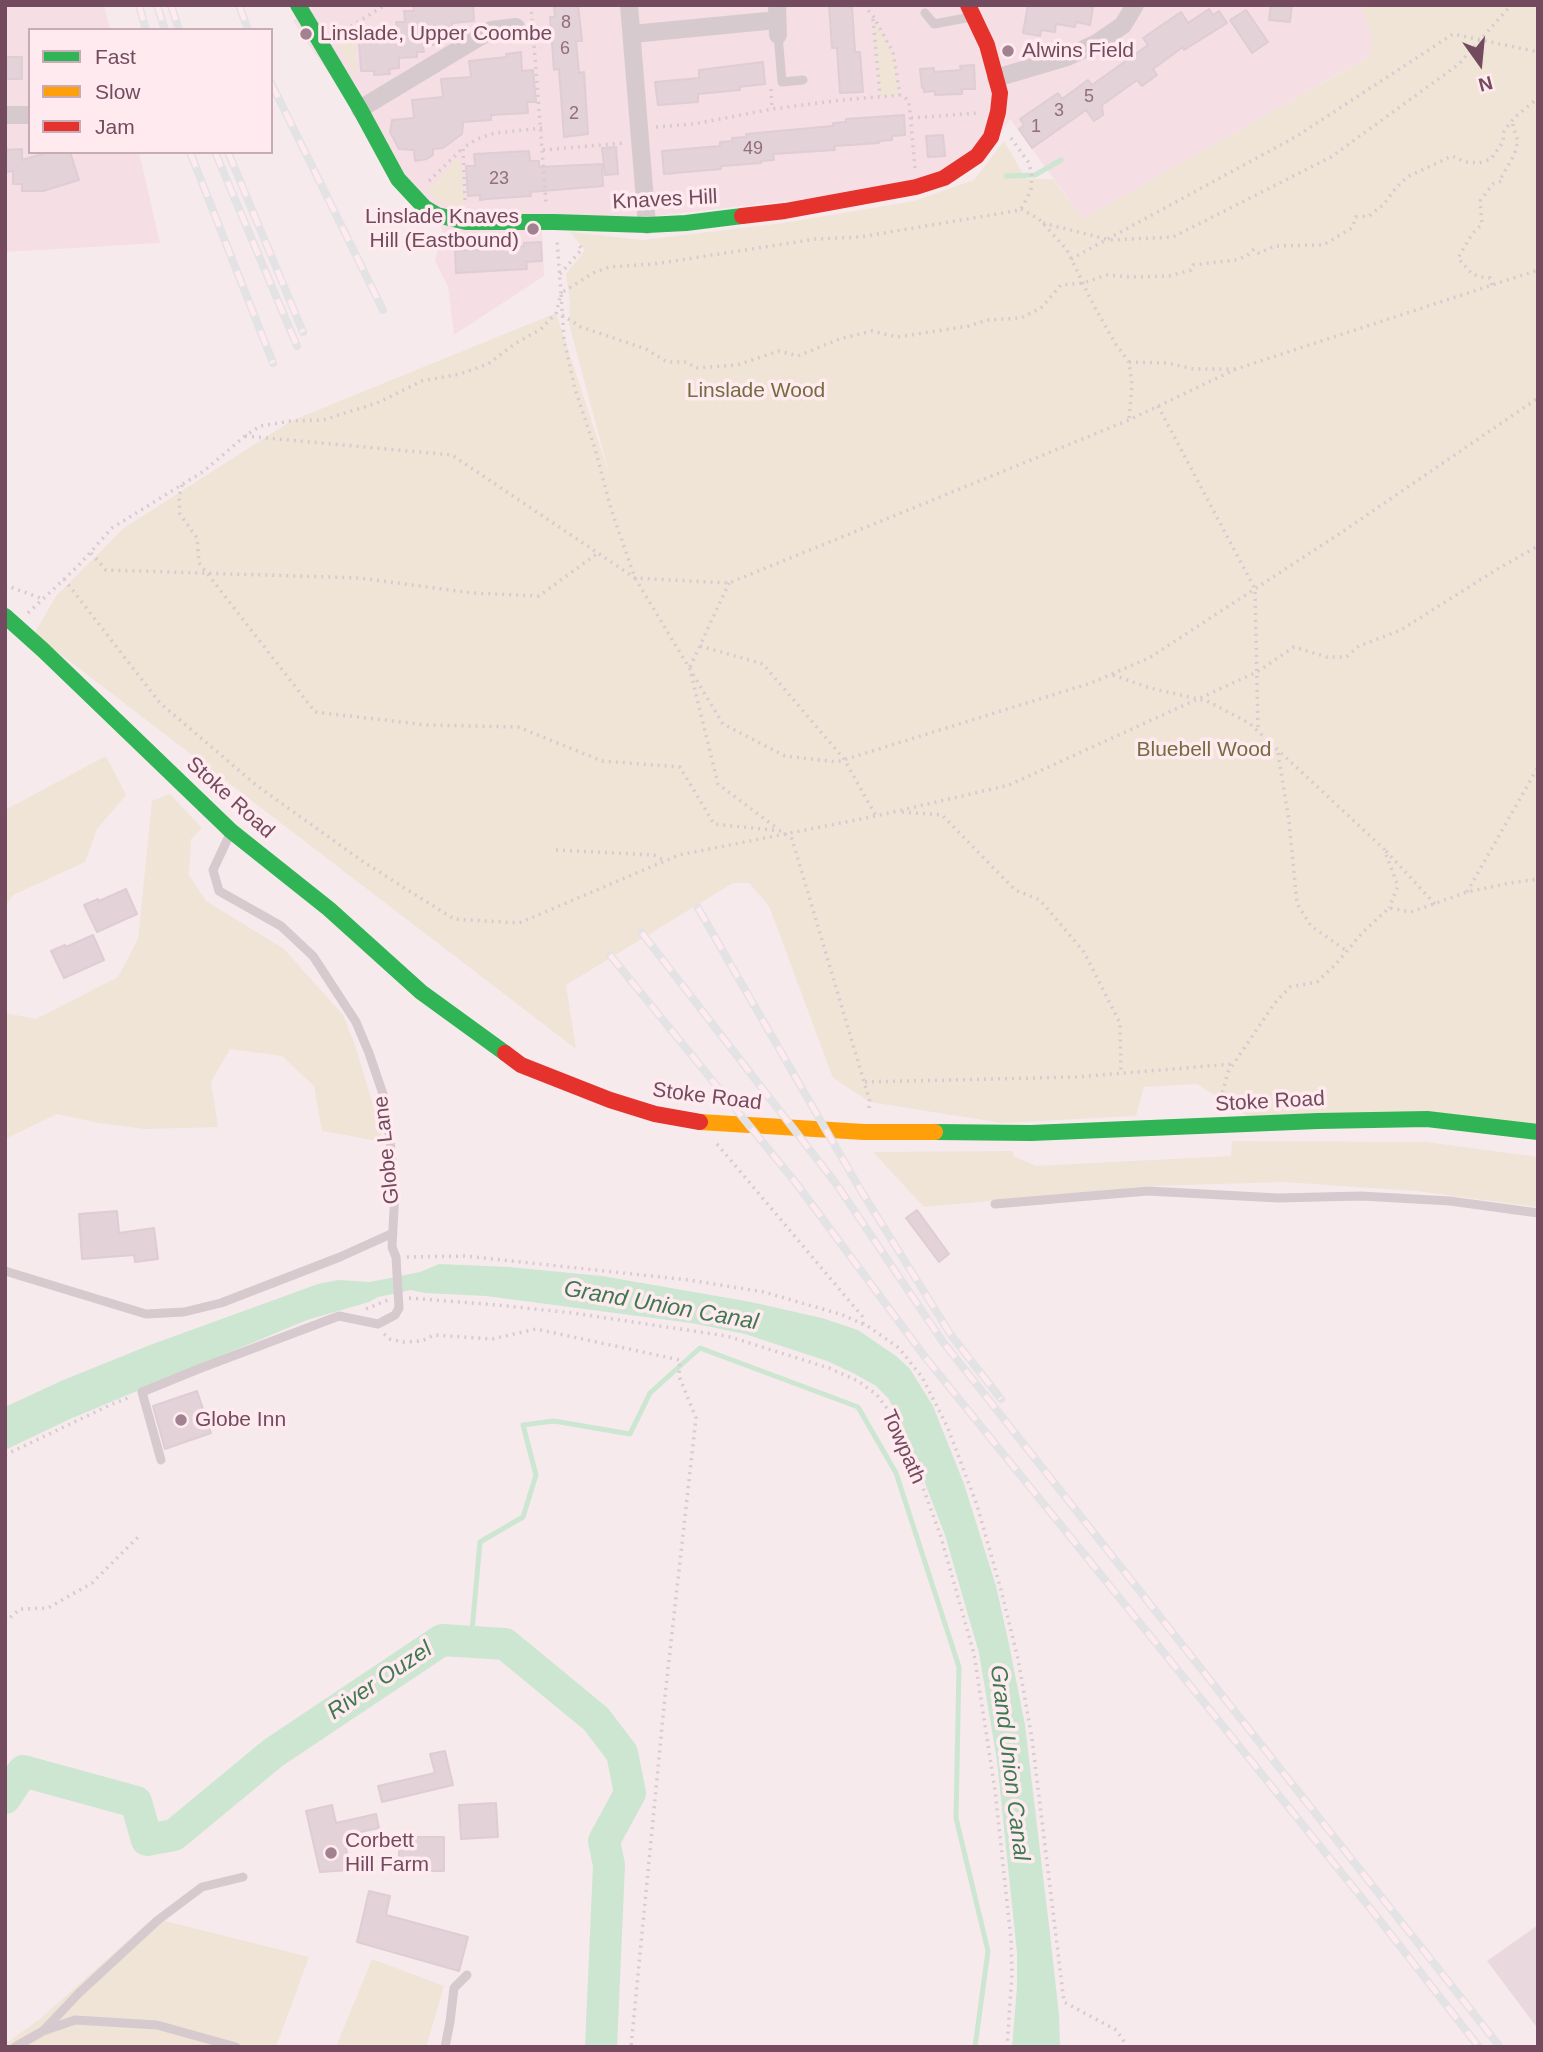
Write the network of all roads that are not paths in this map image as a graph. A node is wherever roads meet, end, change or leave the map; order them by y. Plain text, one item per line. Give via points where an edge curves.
1 (298, 5) edge
2 (629, 5) edge
3 (1135, 5) edge
4 (970, 11) edge
5 (925, 13) dead end
6 (777, 20) edge
7 (516, 27) dead end
8 (632, 34) junction
9 (996, 78) junction
10 (803, 80) dead end
11 (360, 109) junction
12 (5, 115) edge
13 (28, 115) edge
14 (647, 225) junction
15 (10, 621) edge
16 (231, 831) junction
17 (1538, 1132) edge
18 (995, 1204) dead end
19 (1538, 1213) edge
20 (393, 1233) junction
21 (5, 1272) edge
22 (161, 1460) dead end
23 (243, 1877) dead end
24 (467, 1975) dead end
25 (43, 2031) junction
26 (15, 2047) edge
27 (236, 2047) edge
28 (445, 2047) edge

1 - 11 street, Knaves Hill
2 - 8 street
3 - 9 street via 1122,25 1097,43
4 - 5 lane via 934,24
4 - 9 street, Knaves Hill via 987,45
6 - 8 street
6 - 10 lane via 782,82
7 - 11 street via 491,30
8 - 14 street
9 - 14 street, Knaves Hill via 1000,93 991,136 977,156 944,178 785,211
11 - 14 street, Knaves Hill via 398,179 437,215 466,222
12 - 13 street
15 - 16 street, Stoke Road
16 - 17 street, Stoke Road via 421,992 521,1065 655,1114 702,1122 862,1132 1031,1133 1427,1119
16 - 20 lane, Globe Lane via 213,870 219,891 281,926 313,956 356,1022 369,1053 384,1097 390,1140
18 - 19 lane via 1148,1191 1450,1201
20 - 21 lane via 221,1303 184,1312 146,1314
20 - 22 lane, Globe Lane via 395,1315 378,1324 339,1316 142,1392
23 - 25 lane via 202,1887 158,1920
24 - 28 lane via 454,1988
25 - 26 lane
25 - 27 lane via 75,2020 114,2021 158,2025

